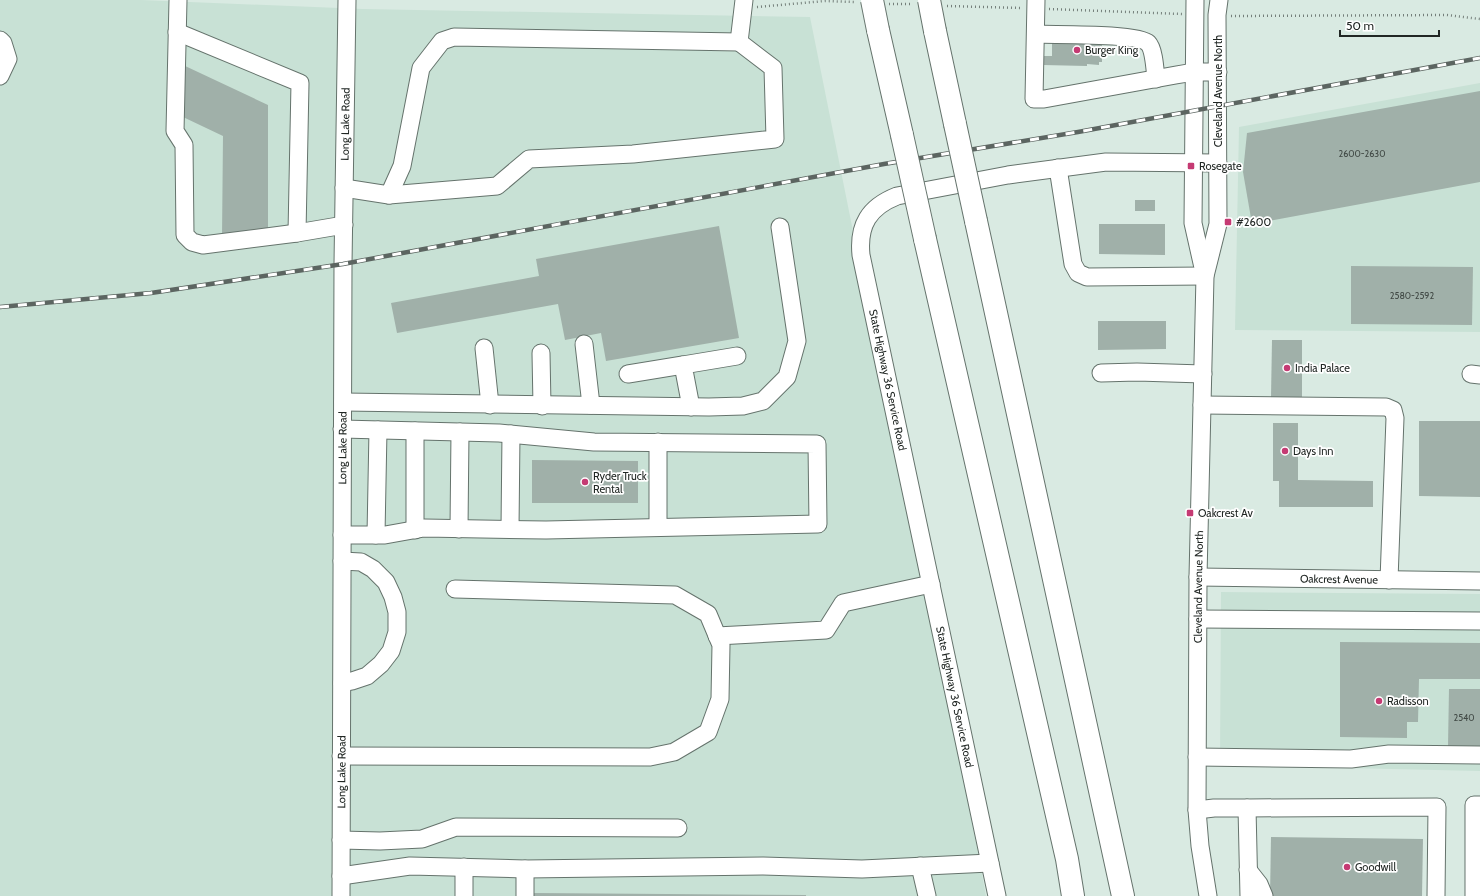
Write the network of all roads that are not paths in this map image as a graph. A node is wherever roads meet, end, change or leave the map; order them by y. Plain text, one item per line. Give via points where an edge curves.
1 (178, 0) edge
2 (347, 0) edge
3 (1195, 0) edge
4 (1219, 0) edge
5 (874, 2) edge
6 (930, 3) edge
7 (744, 4) edge
8 (1036, 4) edge
9 (177, 32) junction
10 (1036, 34) junction
11 (0, 40) edge
12 (739, 42) junction
13 (1194, 72) junction
14 (1218, 72) junction
15 (0, 76) edge
16 (1156, 79) junction
17 (1194, 162) junction
18 (1218, 163) junction
19 (1058, 168) junction
20 (344, 188) junction
21 (390, 195) junction
22 (344, 225) junction
23 (780, 227) dead end
24 (297, 233) junction
25 (1205, 276) junction
26 (584, 344) dead end
27 (484, 348) dead end
28 (541, 353) dead end
29 (737, 356) dead end
30 (683, 365) junction
31 (1101, 373) dead end
32 (628, 374) dead end
33 (1203, 374) junction
34 (342, 402) junction
35 (490, 405) junction
36 (591, 405) junction
37 (1202, 405) junction
38 (542, 406) junction
39 (691, 407) junction
40 (342, 429) junction
41 (378, 430) junction
42 (415, 431) junction
43 (460, 432) junction
44 (511, 434) junction
45 (658, 442) junction
46 (658, 527) junction
47 (459, 529) junction
48 (510, 529) junction
49 (415, 530) junction
50 (376, 535) junction
51 (342, 536) junction
52 (342, 561) junction
53 (1198, 577) junction
54 (1389, 580) junction
55 (1480, 581) edge
56 (931, 584) junction
57 (455, 589) dead end
58 (1198, 619) junction
59 (1480, 621) edge
60 (717, 636) junction
61 (342, 683) junction
62 (1480, 755) edge
63 (341, 756) junction
64 (1196, 757) junction
65 (1480, 804) edge
66 (1247, 808) junction
67 (1197, 810) junction
68 (678, 828) dead end
69 (341, 840) junction
70 (990, 863) junction
71 (920, 866) junction
72 (464, 867) junction
73 (525, 869) junction
74 (1248, 870) junction
75 (341, 876) junction
76 (341, 896) edge
77 (464, 896) edge
78 (524, 896) edge
79 (926, 896) edge
80 (997, 896) edge
81 (1073, 896) edge
82 (1123, 896) edge
83 (1208, 896) edge
84 (1249, 896) edge
85 (1264, 896) edge
86 (1436, 896) edge
87 (1474, 896) edge

1 - 9 street
2 - 20 street, Long Lake Road
3 - 13 street, Cleveland Avenue North
4 - 14 street, Cleveland Avenue North
5 - 81 highway, bridge via 925,239 1067,859
6 - 82 highway, bridge
7 - 12 street
8 - 10 street
9 - 24 street via 300,83
9 - 24 street via 176,131 184,145 185,235 192,242 203,245
10 - 16 street via 1144,40 1150,44
10 - 16 street via 1034,99
11 - 15 street via 5,46 8,59
12 - 21 street via 454,37 442,41 421,68 402,166
12 - 21 street via 773,68 775,139 633,154 529,159 497,186
13 - 14 street
13 - 16 street
13 - 17 street, Cleveland Avenue North
14 - 18 street, Cleveland Avenue North
17 - 18 street, State Highway 36 Service Road
17 - 19 street, State Highway 36 Service Road via 1106,162
17 - 25 street, Cleveland Avenue North via 1194,223
18 - 25 street, Cleveland Avenue North via 1218,224
19 - 25 street via 1073,264 1078,273 1088,277
19 - 56 street, State Highway 36 Service Road via 897,196 875,208 862,230 862,255
20 - 21 street
20 - 22 street, Long Lake Road
22 - 24 street
22 - 34 street, Long Lake Road
23 - 39 street via 797,342 787,377 763,401 742,406
25 - 33 street, Cleveland Avenue North
26 - 36 street
27 - 35 street
28 - 38 street
29 - 30 street
30 - 32 street
30 - 39 street
31 - 33 street
33 - 37 street, Cleveland Avenue North
34 - 35 street
34 - 40 street, Long Lake Road
35 - 38 street
36 - 38 street
36 - 39 street
37 - 53 street, Cleveland Avenue North
37 - 54 street via 1386,407 1393,410 1395,418
40 - 41 street
40 - 51 street, Long Lake Road
41 - 42 street
41 - 50 street
42 - 43 street
42 - 49 street
43 - 44 street
43 - 47 street
44 - 45 street via 594,442
44 - 48 street
45 - 46 street
45 - 46 street via 817,444 818,524
46 - 48 street
47 - 48 street
47 - 49 street
49 - 50 street
50 - 51 street
51 - 52 street, Long Lake Road
52 - 61 street, Long Lake Road
52 - 61 street via 362,562 373,569 386,582 397,612 396,632 391,650 381,664 367,676
53 - 54 street, Oakcrest Avenue
53 - 58 street, Cleveland Avenue North
54 - 55 street, Oakcrest Avenue
56 - 60 street via 843,603 826,630
56 - 70 street, State Highway 36 Service Road
57 - 60 street via 675,595 708,614
58 - 59 street
58 - 64 street, Cleveland Avenue North
60 - 63 street via 721,645 720,699 708,732 674,752 650,757
61 - 63 street, Long Lake Road
62 - 64 street via 1389,754 1351,759
63 - 69 street, Long Lake Road
64 - 67 street, Cleveland Avenue North
65 - 87 street via 1474,804
66 - 67 street
66 - 74 street
66 - 86 street via 1437,806
67 - 83 street, Cleveland Avenue North
68 - 69 street via 456,827 422,839
69 - 75 street, Long Lake Road
70 - 71 street
70 - 80 street, State Highway 36 Service Road
71 - 73 street via 862,869 763,866
71 - 79 street
72 - 73 street
72 - 75 street via 410,866
72 - 77 street
73 - 78 street
74 - 84 street
74 - 85 street via 1259,884
75 - 76 street, Long Lake Road

